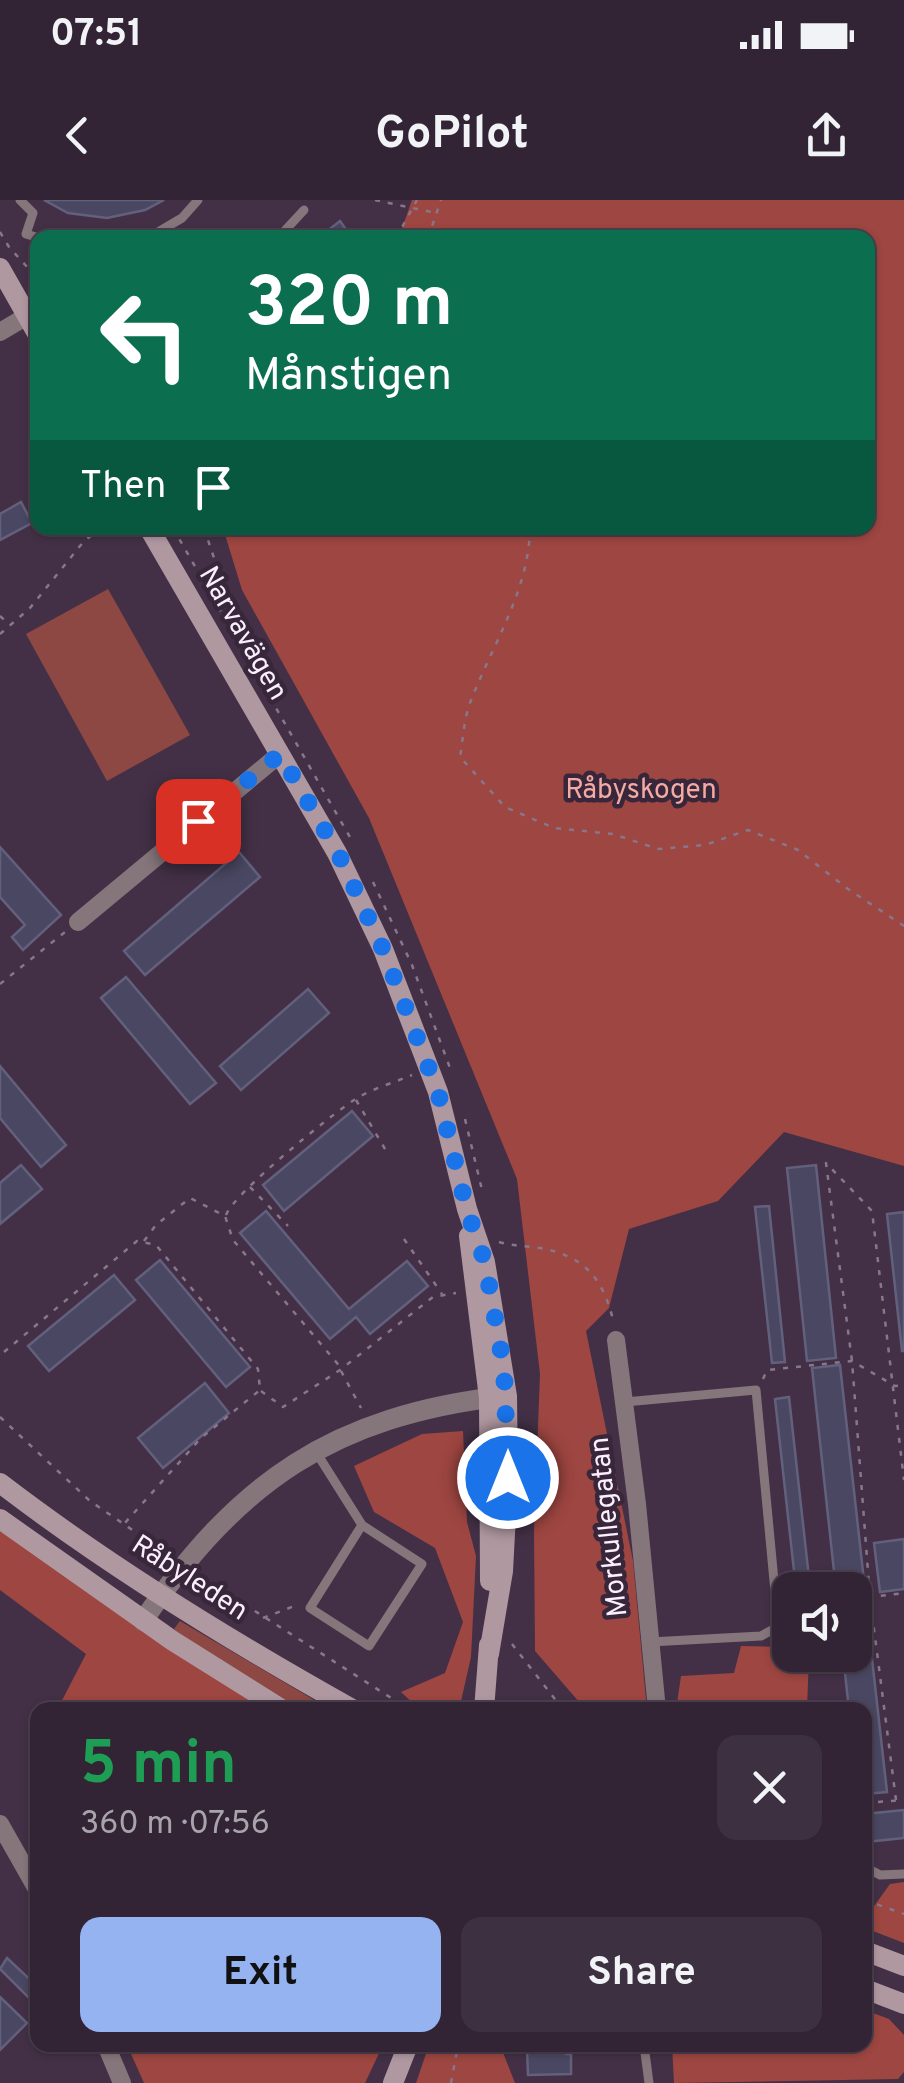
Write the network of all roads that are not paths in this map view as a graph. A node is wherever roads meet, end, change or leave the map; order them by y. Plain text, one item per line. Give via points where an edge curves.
1 (20, 200) edge
2 (198, 200) edge
3 (304, 210) dead end
4 (162, 230) edge
5 (285, 230) edge
6 (30, 235) edge
7 (0, 268) edge
8 (30, 314) edge
9 (30, 321) edge
10 (0, 332) edge
11 (153, 535) edge
12 (280, 754) junction
13 (78, 922) road end
14 (467, 1210) junction
15 (616, 1340) road end
16 (498, 1397) junction
17 (625, 1402) junction
18 (315, 1450) junction
19 (0, 1483) edge
20 (0, 1519) edge
21 (362, 1525) junction
22 (162, 1593) junction
23 (143, 1621) junction
24 (650, 1642) junction
25 (269, 1702) edge
26 (340, 1702) edge
27 (485, 1702) edge
28 (656, 1702) edge
29 (0, 1824) edge
30 (872, 1871) edge
31 (904, 1874) edge
32 (30, 1878) edge
33 (872, 1954) edge
34 (904, 1966) edge
35 (872, 1991) edge
36 (904, 2004) edge
37 (109, 2052) edge
38 (405, 2052) edge
39 (645, 2052) edge
40 (122, 2083) edge
41 (394, 2083) edge
42 (650, 2083) edge

1 - 6 lane via 33,212
2 - 4 lane
3 - 5 lane
7 - 8 main road
9 - 10 street
11 - 12 main road, Narvavägen
12 - 13 street
12 - 14 main road, Narvavägen via 368,917 438,1092
14 - 16 main road, Narvavägen via 475,1290
14 - 16 main road, Narvavägen via 485,1262
15 - 17 street, Morkullegatan
16 - 18 street via 398,1416
16 - 27 main road, Narvavägen
17 - 24 street, Morkullegatan
17 - 24 lane via 756,1390 782,1624 761,1636
18 - 21 lane
18 - 22 street via 245,1500
19 - 22 main road, Råbyleden
20 - 23 main road
21 - 21 lane via 310,1608 370,1646 422,1564
22 - 23 street
22 - 26 main road, Råbyleden
23 - 25 main road
24 - 28 street, Morkullegatan
29 - 32 street
30 - 31 lane
33 - 34 main road
35 - 36 main road
37 - 40 street
38 - 41 main road
39 - 42 lane

